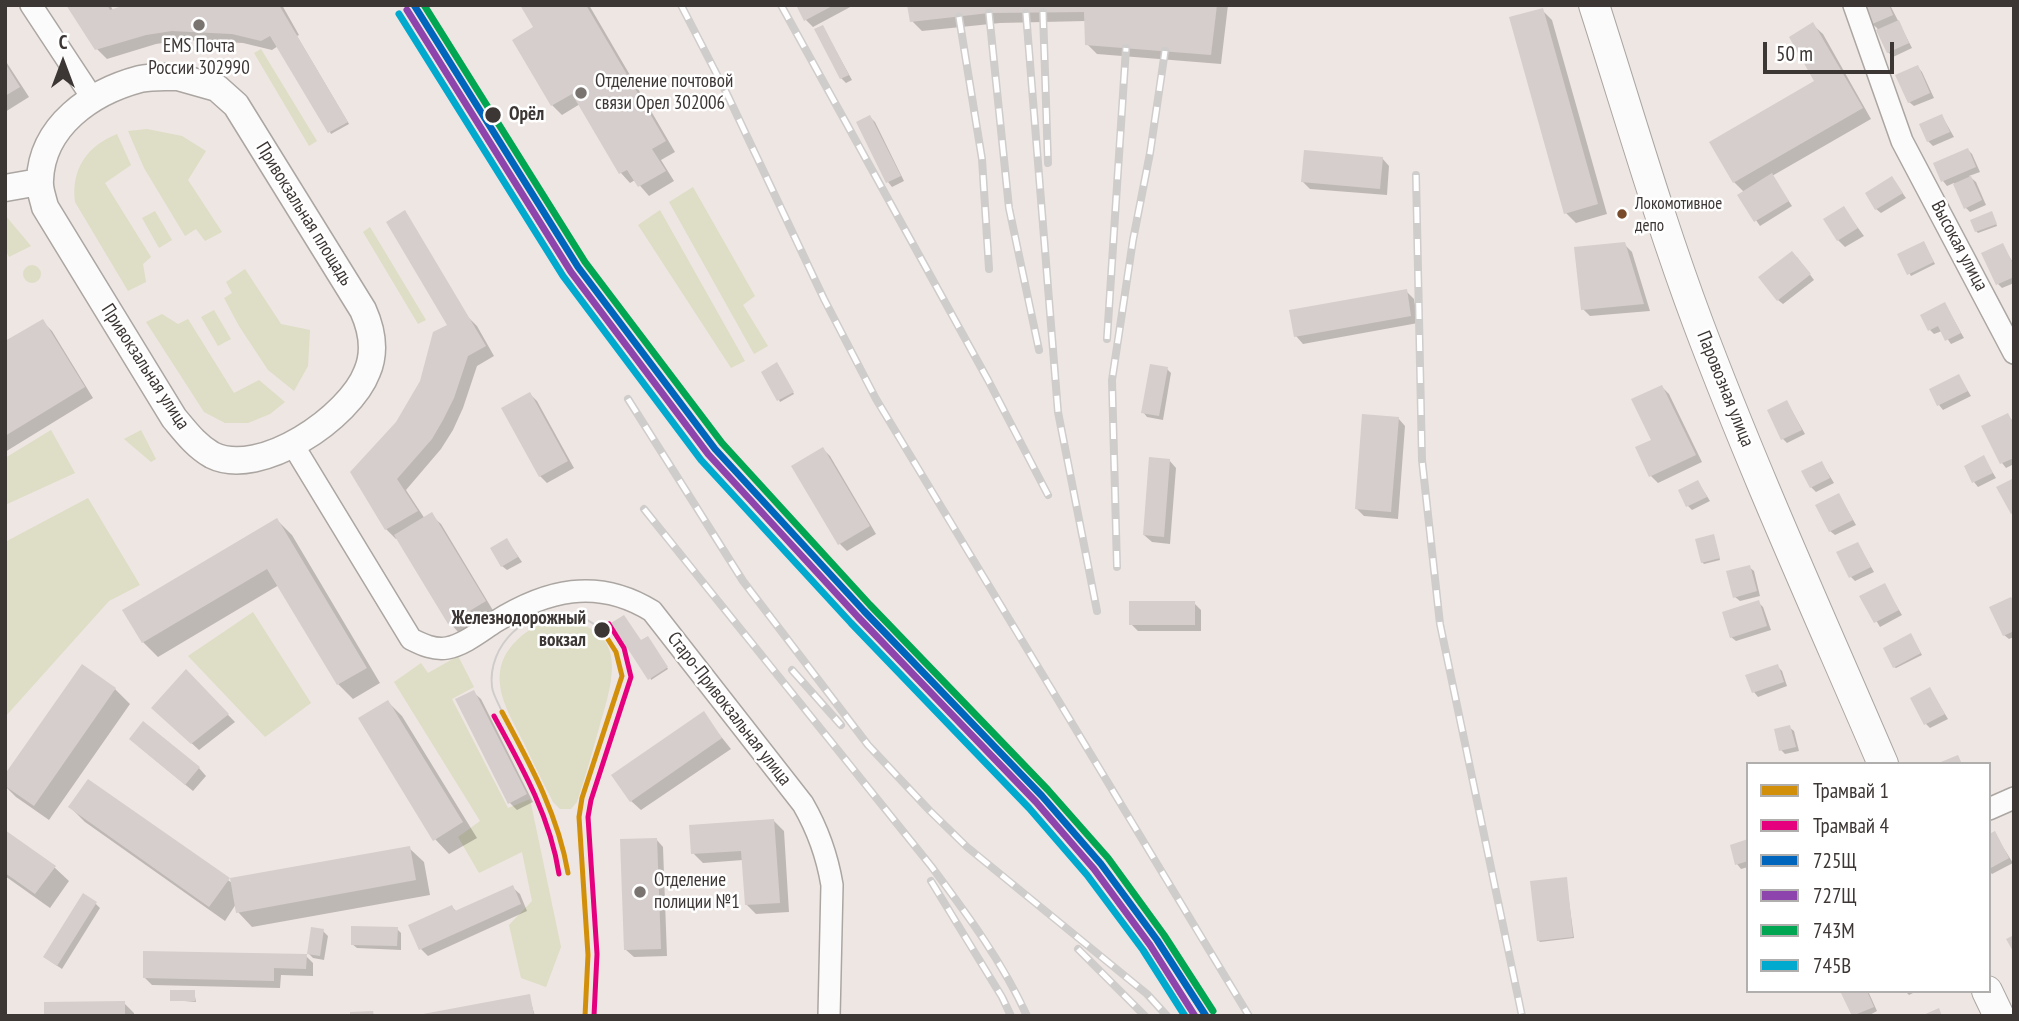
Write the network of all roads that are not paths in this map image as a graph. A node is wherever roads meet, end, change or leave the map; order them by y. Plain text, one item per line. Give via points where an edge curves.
1 (31, 5) edge
2 (1594, 5) edge
3 (1854, 5) edge
4 (93, 99) junction
5 (40, 182) junction
6 (5, 188) edge
7 (2014, 353) edge
8 (293, 444) junction
9 (1882, 762) edge
10 (2014, 798) edge
11 (1991, 808) edge
12 (1988, 993) edge
13 (829, 1016) edge
14 (1998, 1016) edge

1 - 4 street
2 - 9 main road, Паровозная улица via 1699,325
3 - 7 street, Высокая улица via 1902,141
4 - 5 street, Привокзальная улица via 67,117 55,134 44,155
4 - 8 street, Привокзальная площадь via 125,84 159,77 178,77 217,88 236,105 363,310 373,338 368,371 348,403
5 - 6 street
5 - 8 street, Привокзальная улица via 45,207 174,418 194,442 214,456 237,460
8 - 13 street, Старо-Привокзальная улица via 411,639 433,648 457,645 521,606 564,592 615,594 652,611 814,824 832,885
10 - 11 street
12 - 14 main road

